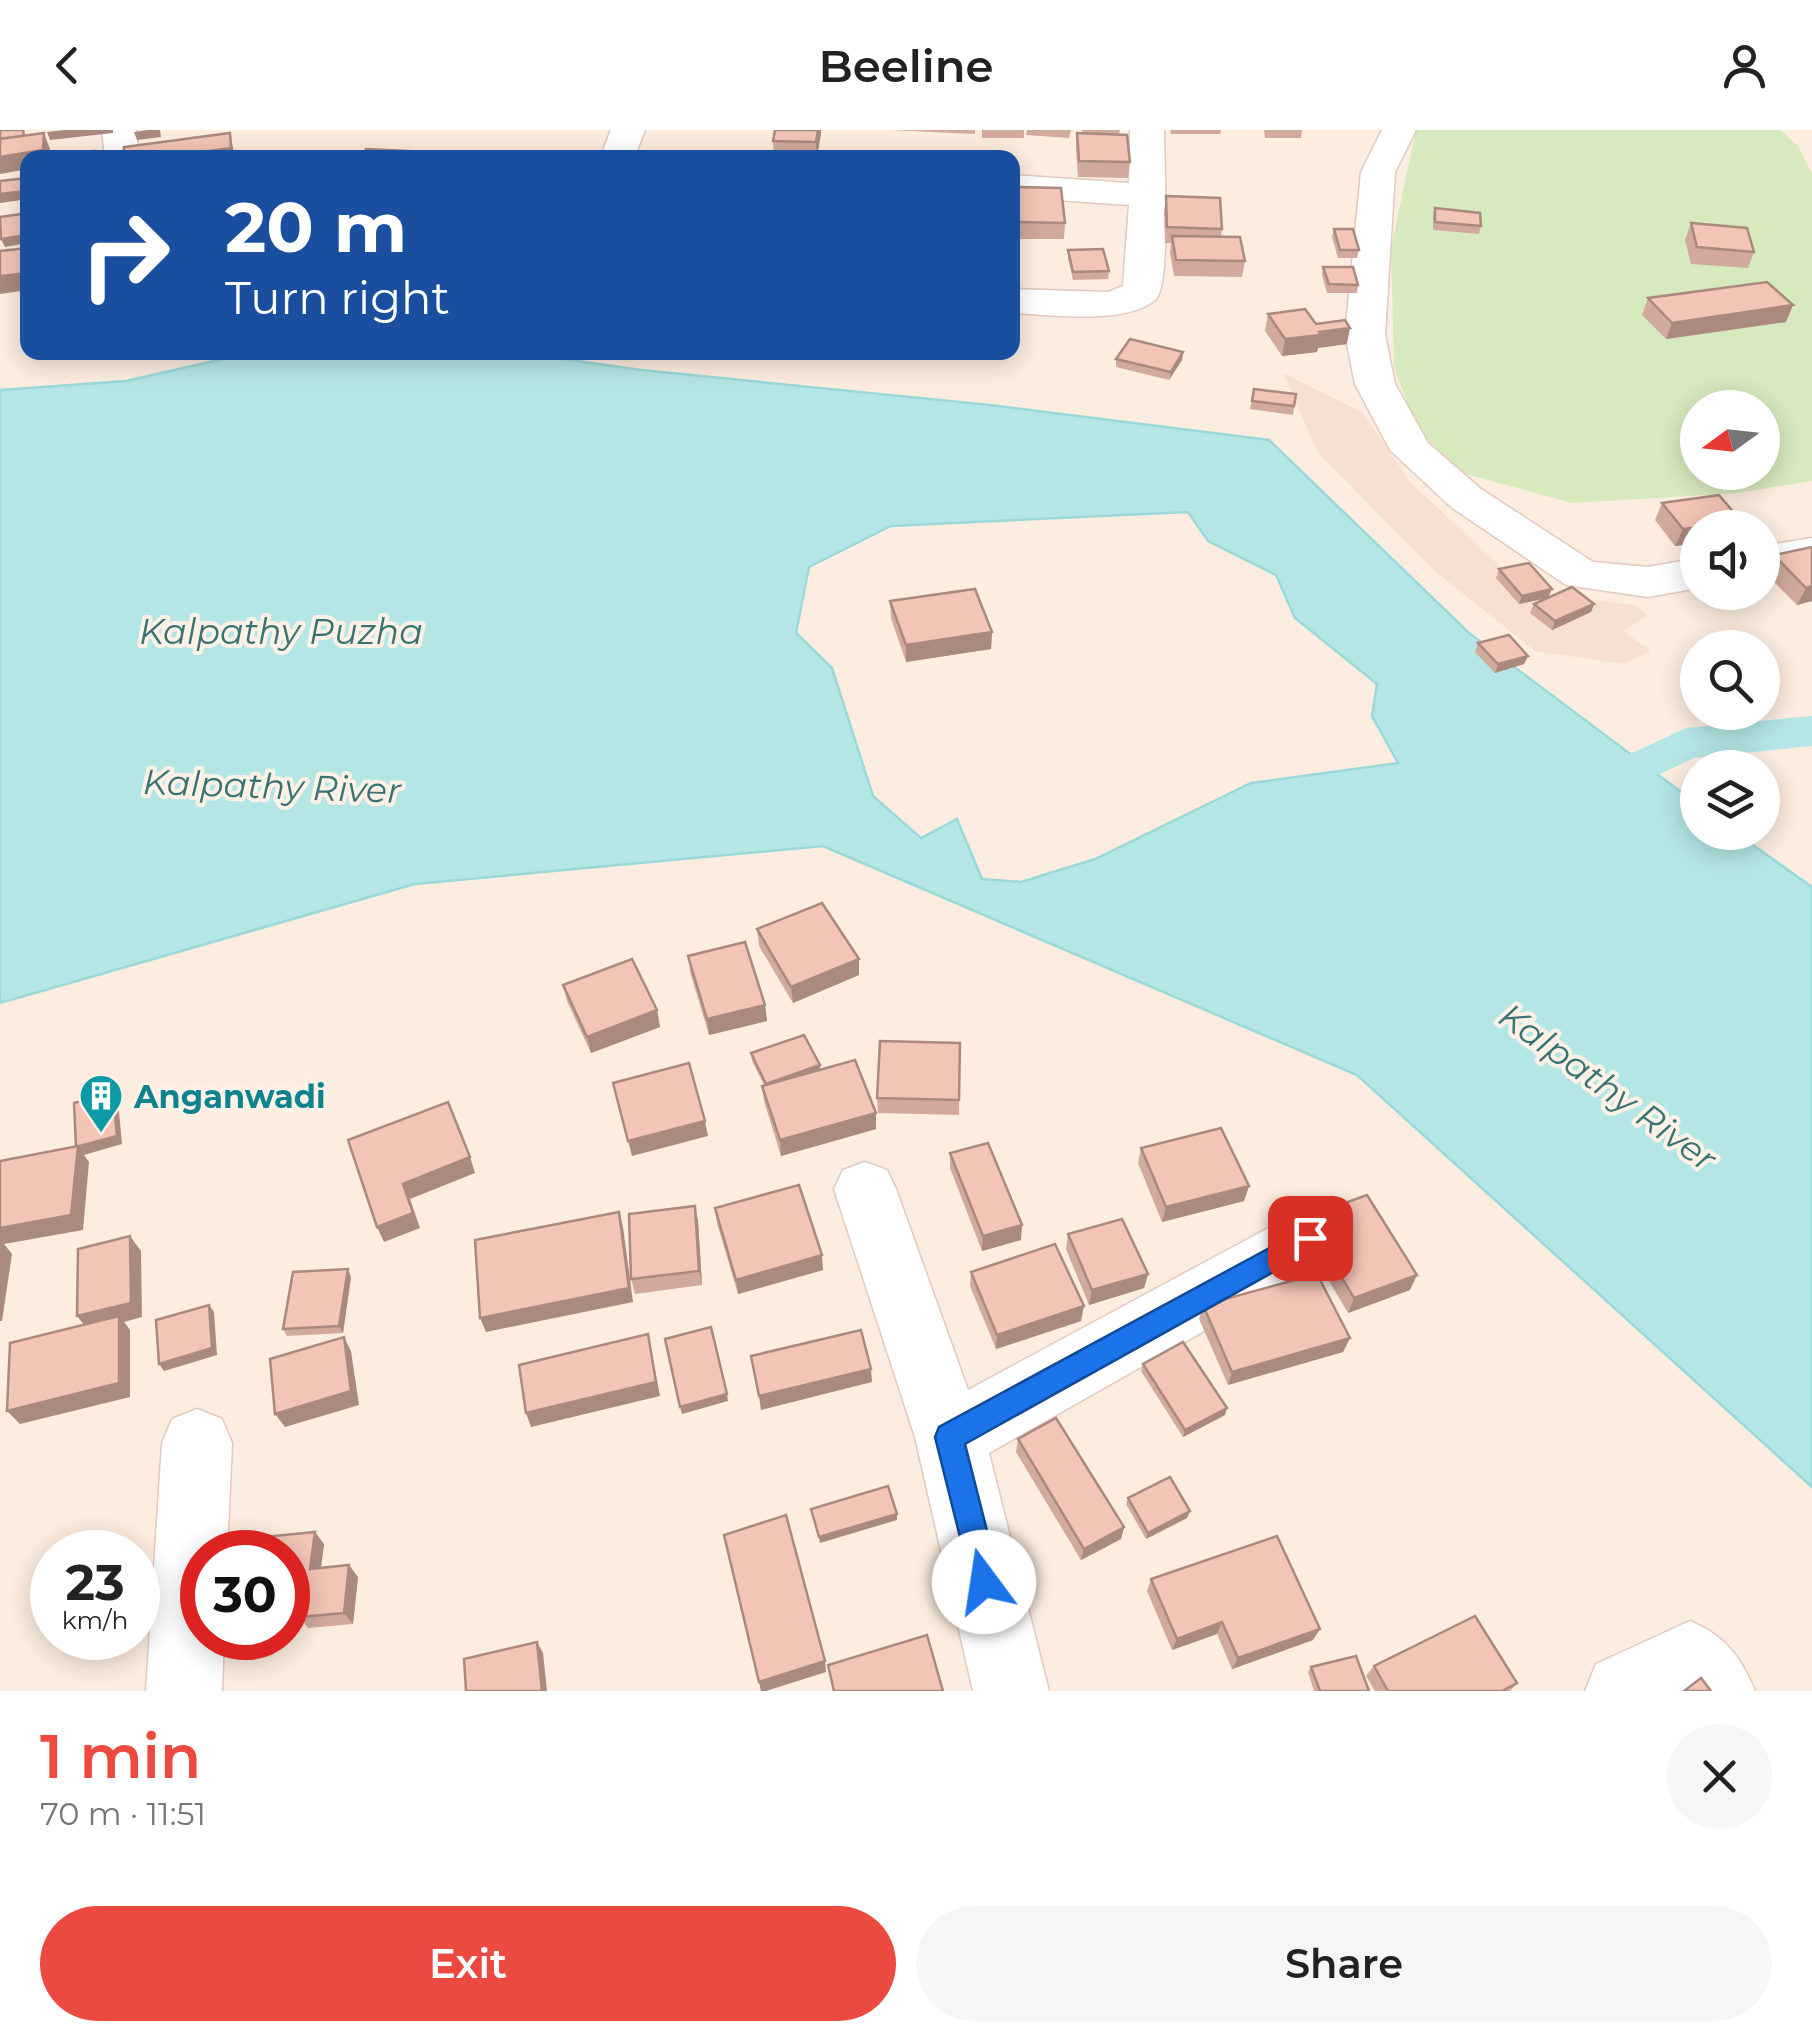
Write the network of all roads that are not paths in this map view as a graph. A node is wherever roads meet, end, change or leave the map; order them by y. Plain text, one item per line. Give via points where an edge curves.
1 (1147, 130) edge
2 (1399, 130) edge
3 (1020, 187) edge
4 (1146, 195) junction
5 (1020, 301) edge
6 (1812, 552) edge
7 (1780, 558) edge
8 (1680, 576) edge
9 (865, 1189) dead end
10 (1310, 1238) edge
11 (950, 1437) junction
12 (197, 1443) dead end
13 (184, 1691) edge
14 (1011, 1691) edge
15 (1623, 1691) edge
16 (1718, 1691) edge

1 - 4 street
2 - 8 street via 1378,172 1364,335 1375,384 1411,450 1466,498 1582,575 1648,582
3 - 4 street
4 - 5 street via 1140,292 1114,304
6 - 7 street
9 - 11 street
10 - 11 street
11 - 14 street
12 - 13 street
15 - 16 street via 1690,1659

